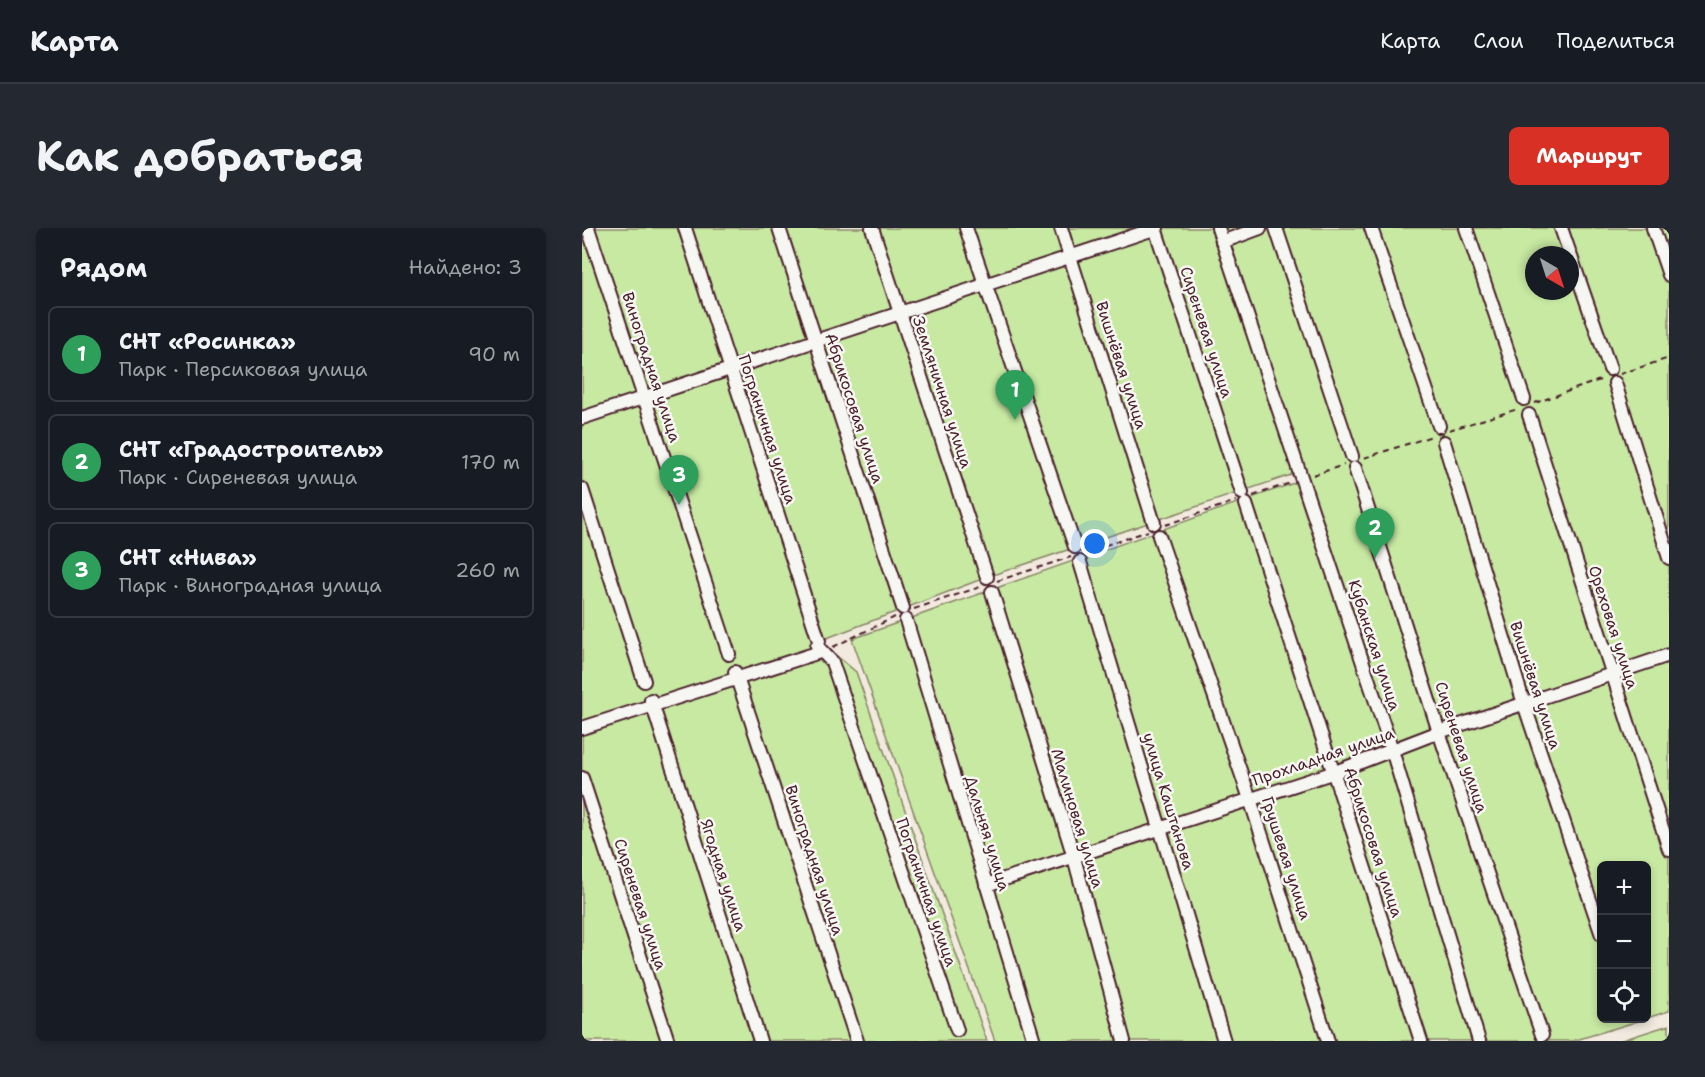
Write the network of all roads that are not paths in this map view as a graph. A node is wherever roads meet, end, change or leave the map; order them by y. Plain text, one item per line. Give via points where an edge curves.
1 (588, 228) edge
2 (685, 228) edge
3 (779, 228) edge
4 (872, 228) edge
5 (966, 228) edge
6 (1061, 228) edge
7 (1156, 228) edge
8 (1218, 228) edge
9 (1260, 228) edge
10 (1276, 228) edge
11 (1371, 228) edge
12 (1466, 228) edge
13 (1561, 228) edge
14 (1653, 228) edge
15 (1222, 242) junction
16 (1070, 257) junction
17 (1669, 275) edge
18 (984, 285) junction
19 (900, 312) junction
20 (816, 341) junction
21 (731, 369) junction
22 (1611, 369) dead end
23 (1615, 383) dead end
24 (645, 397) junction
25 (1524, 399) dead end
26 (1529, 415) dead end
27 (582, 418) edge
28 (1439, 426) dead end
29 (1444, 442) dead end
30 (582, 489) edge
31 (1152, 517) dead end
32 (1250, 517) joint
33 (1159, 536) dead end
34 (1074, 544) dead end
35 (1669, 558) edge
36 (1081, 566) dead end
37 (985, 572) dead end
38 (992, 592) dead end
39 (910, 633) joint
40 (819, 647) junction
41 (729, 654) dead end
42 (1669, 655) edge
43 (1611, 673) junction
44 (738, 680) junction
45 (644, 681) dead end
46 (652, 703) junction
47 (1524, 704) junction
48 (582, 728) edge
49 (1439, 732) junction
50 (1392, 750) junction
51 (1335, 771) junction
52 (582, 778) edge
53 (1250, 799) junction
54 (1159, 826) junction
55 (1669, 849) edge
56 (1073, 854) junction
57 (986, 885) junction
58 (1597, 920) edge
59 (957, 1030) dead end
60 (1542, 1035) dead end
61 (668, 1041) edge
62 (760, 1041) edge
63 (857, 1041) edge
64 (1034, 1041) edge
65 (1124, 1041) edge
66 (1224, 1041) edge
67 (1328, 1041) edge
68 (1421, 1041) edge
69 (1479, 1041) edge

1 - 24 street, Виноградная улица
2 - 21 street, Пограничная улица
3 - 20 street, Абрикосовая улица
4 - 19 street, Земляничная улица
5 - 18 street
6 - 16 street, Вишнёвая улица
7 - 16 street
7 - 32 street, Сиреневая улица
8 - 15 street, Кубанская улица
9 - 15 street
10 - 49 street, Сиреневая улица
11 - 28 street
12 - 25 street
13 - 22 street
14 - 17 street
15 - 50 street, Кубанская улица
16 - 18 street
16 - 31 street, Вишнёвая улица
18 - 19 street
18 - 34 street
19 - 20 street
19 - 37 street, Земляничная улица
20 - 21 street
20 - 39 street, Абрикосовая улица
21 - 24 street
21 - 40 street, Пограничная улица
23 - 35 street
24 - 27 street
24 - 41 street, Виноградная улица
26 - 43 street, Ореховая улица
29 - 47 street, Вишнёвая улица
30 - 45 street
32 - 51 street, Абрикосовая улица
33 - 53 street, Грушевая улица
36 - 54 street, улица Каштанова
38 - 56 street, Малиновая улица
39 - 57 street, Дальняя улица
40 - 44 street
40 - 59 street, Пограничная улица via 832,662
42 - 43 street, Прохладная улица
43 - 47 street, Прохладная улица
43 - 55 street, Ореховая улица
44 - 46 street
44 - 63 street, Виноградная улица
46 - 48 street
46 - 62 street, Ягодная улица
47 - 49 street, Прохладная улица
47 - 58 street, Вишнёвая улица
49 - 50 street, Прохладная улица
49 - 60 street, Сиреневая улица
50 - 51 street, Прохладная улица
50 - 69 street, Кубанская улица
51 - 53 street, Прохладная улица
51 - 68 street, Абрикосовая улица
52 - 61 street, Сиреневая улица
53 - 54 street, Прохладная улица
53 - 67 street, Грушевая улица
54 - 56 street, Прохладная улица
54 - 66 street, улица Каштанова
56 - 57 street, Прохладная улица
56 - 65 street, Малиновая улица
57 - 64 street, Дальняя улица

